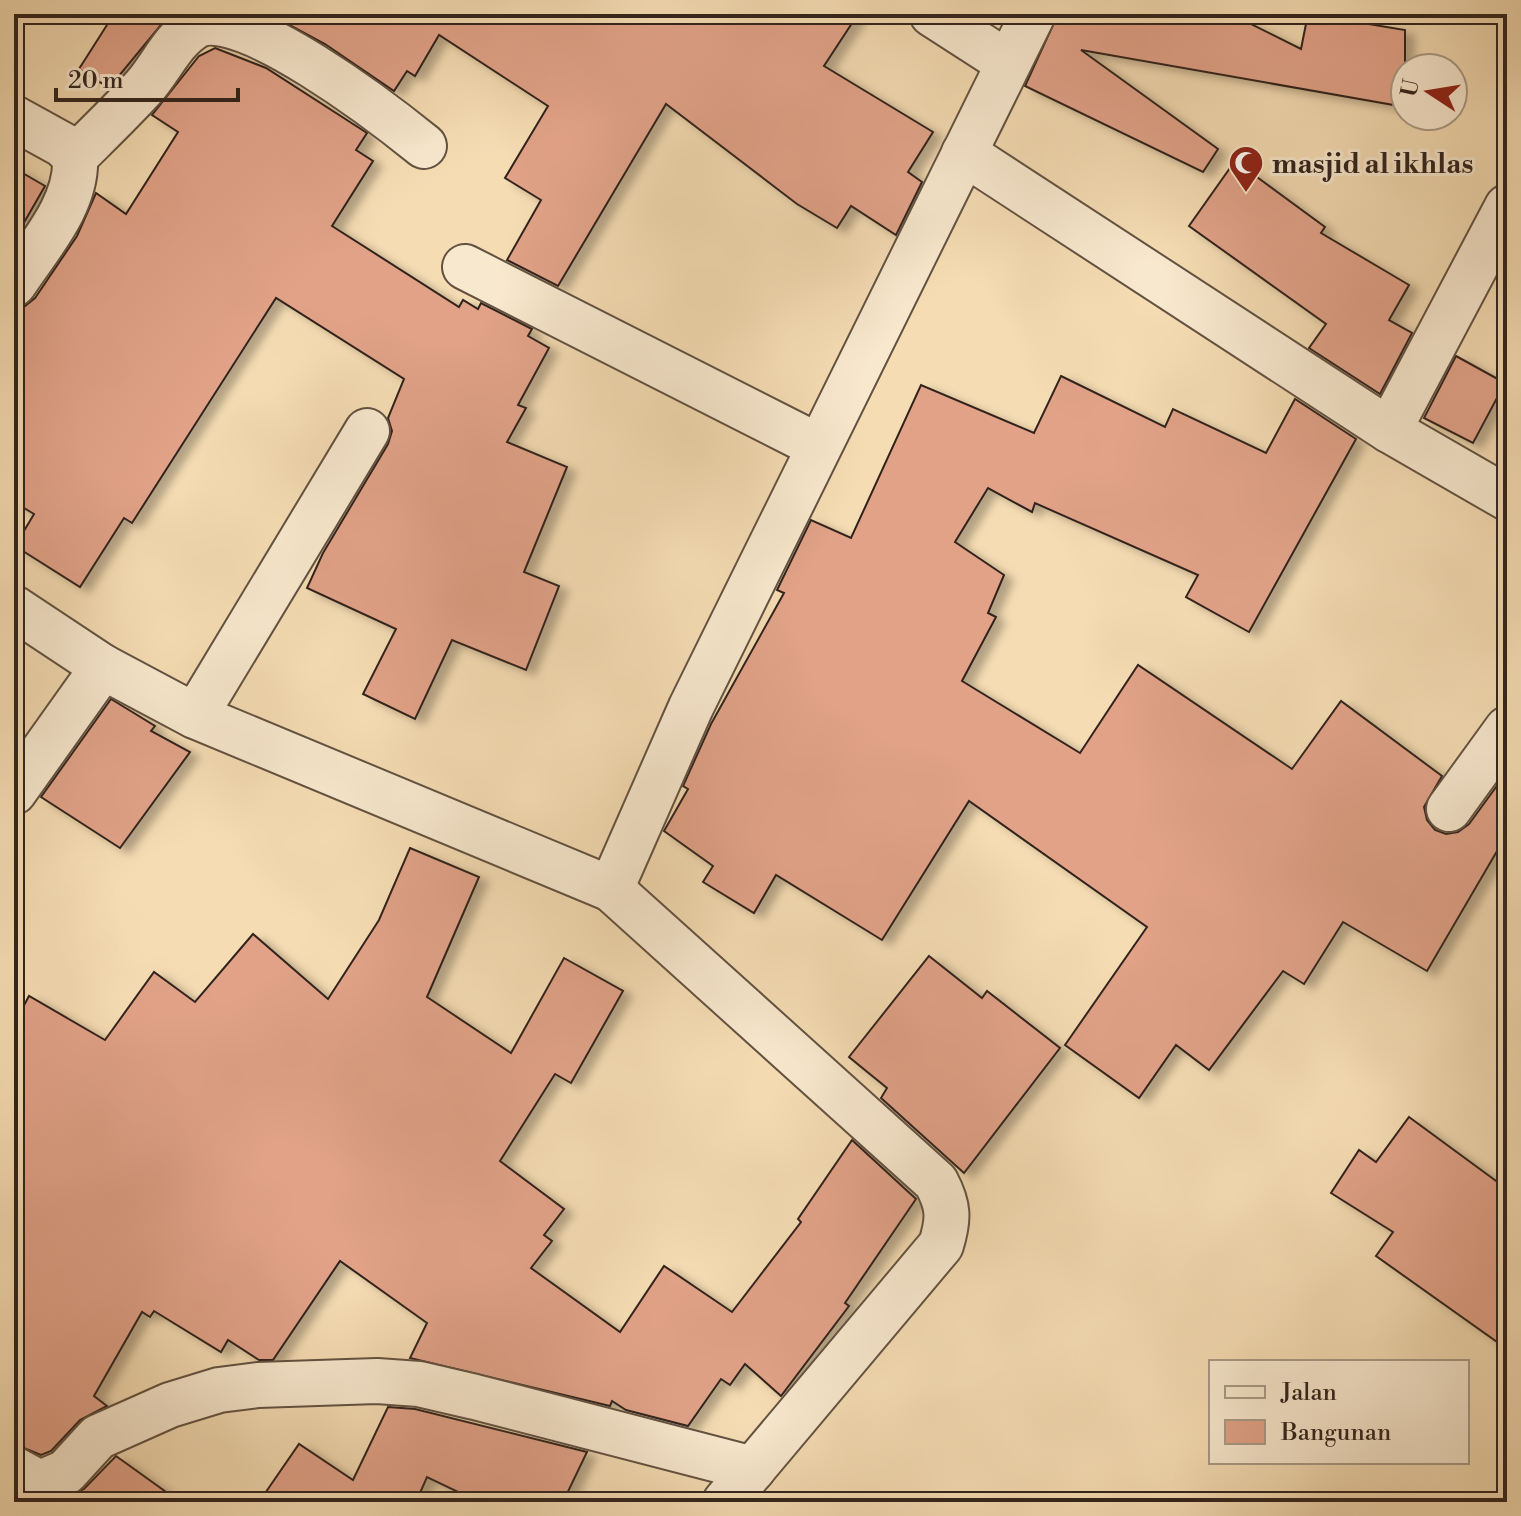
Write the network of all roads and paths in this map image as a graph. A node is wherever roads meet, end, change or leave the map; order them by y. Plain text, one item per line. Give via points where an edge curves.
1 (932, 14) edge
2 (1033, 14) edge
3 (1008, 63) junction
4 (14, 118) edge
5 (424, 146) dead end
6 (964, 153) junction
7 (75, 157) junction
8 (1507, 207) edge
9 (465, 267) dead end
10 (14, 284) edge
11 (1389, 430) junction
12 (367, 431) dead end
13 (818, 446) junction
14 (1507, 498) edge
15 (14, 608) edge
16 (103, 667) junction
17 (195, 716) junction
18 (1507, 729) edge
19 (14, 792) edge
20 (1449, 809) dead end
21 (611, 889) junction
22 (753, 1469) junction
23 (27, 1485) edge
24 (725, 1502) edge

1 - 3 street
2 - 3 street
3 - 6 street
4 - 7 street
5 - 7 street via 354,92 251,31 216,22 196,26 177,42 146,85
6 - 11 street
6 - 13 street
7 - 10 street via 69,199
8 - 11 street
9 - 13 street
11 - 14 street
12 - 17 street
13 - 21 street via 691,707
15 - 16 street
16 - 17 street
16 - 19 street
17 - 21 street
18 - 20 street
21 - 22 street via 936,1182 947,1204 941,1245
22 - 23 street via 475,1397 377,1381 219,1390 98,1437 66,1472
22 - 24 street

